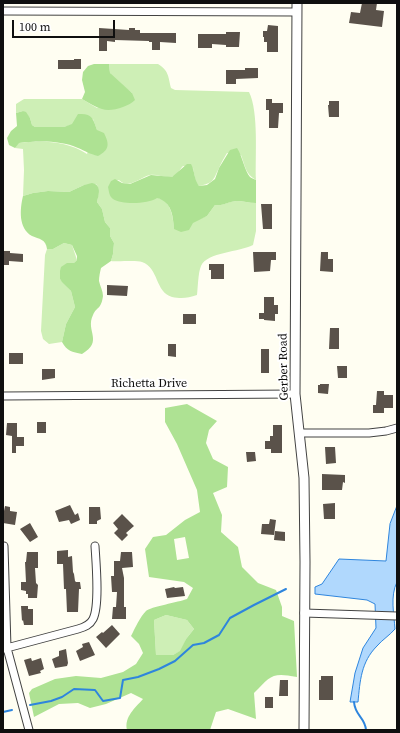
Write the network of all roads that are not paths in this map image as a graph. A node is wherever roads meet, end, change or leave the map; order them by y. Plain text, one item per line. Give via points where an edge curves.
1 (297, 7) edge
2 (3, 11) edge
3 (295, 394) junction
4 (3, 396) edge
5 (397, 428) edge
6 (300, 433) junction
7 (4, 546) dead end
8 (96, 546) dead end
9 (304, 613) junction
10 (397, 616) edge
11 (5, 649) edge
12 (29, 730) edge
13 (304, 730) edge

1 - 2 street
1 - 3 street, Gerber Road
3 - 4 street, Richetta Drive
3 - 6 street, Gerber Road
5 - 6 street via 369,433
6 - 9 street, Gerber Road via 304,478
7 - 11 street
8 - 11 street via 96,610 90,623 86,627
9 - 10 street
9 - 13 street, Gerber Road
11 - 12 street

